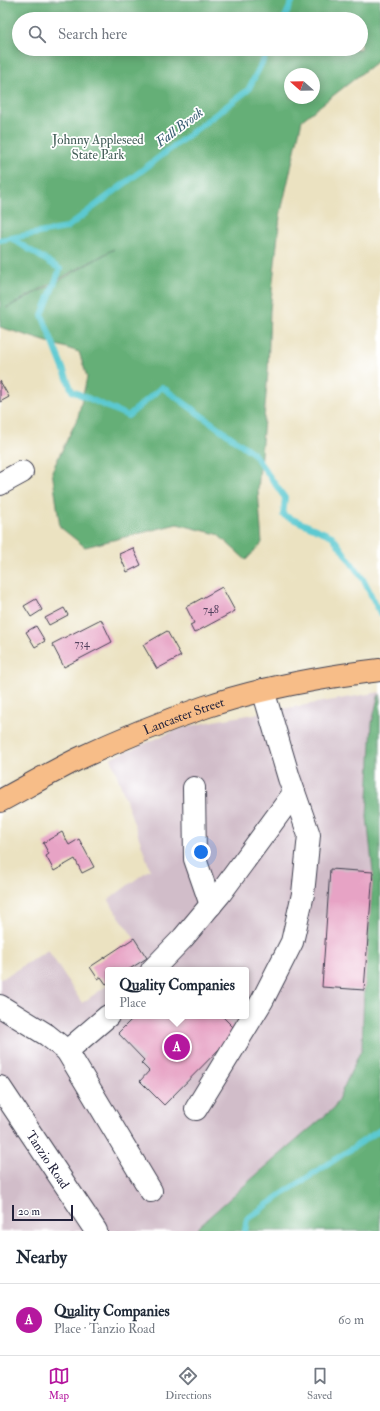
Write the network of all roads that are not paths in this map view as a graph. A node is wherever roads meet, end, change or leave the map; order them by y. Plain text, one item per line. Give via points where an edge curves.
1 (22, 472) dead end
2 (0, 484) edge
3 (380, 670) edge
4 (263, 690) junction
5 (194, 788) dead end
6 (294, 793) junction
7 (0, 801) edge
8 (211, 905) junction
9 (155, 967) edge
10 (0, 1006) edge
11 (105, 1019) edge
12 (67, 1051) junction
13 (0, 1087) edge
14 (196, 1109) dead end
15 (151, 1191) dead end
16 (96, 1231) edge

1 - 2 street
3 - 4 main road, Lancaster Street via 338,675
4 - 6 street
4 - 7 main road, Lancaster Street via 205,707 119,741
5 - 8 street via 195,859
6 - 8 street
6 - 14 street via 309,835 303,894 292,942 262,1001
8 - 9 street via 184,938
10 - 12 street via 47,1035
11 - 12 street
12 - 15 street
13 - 16 street, Tanzio Road

